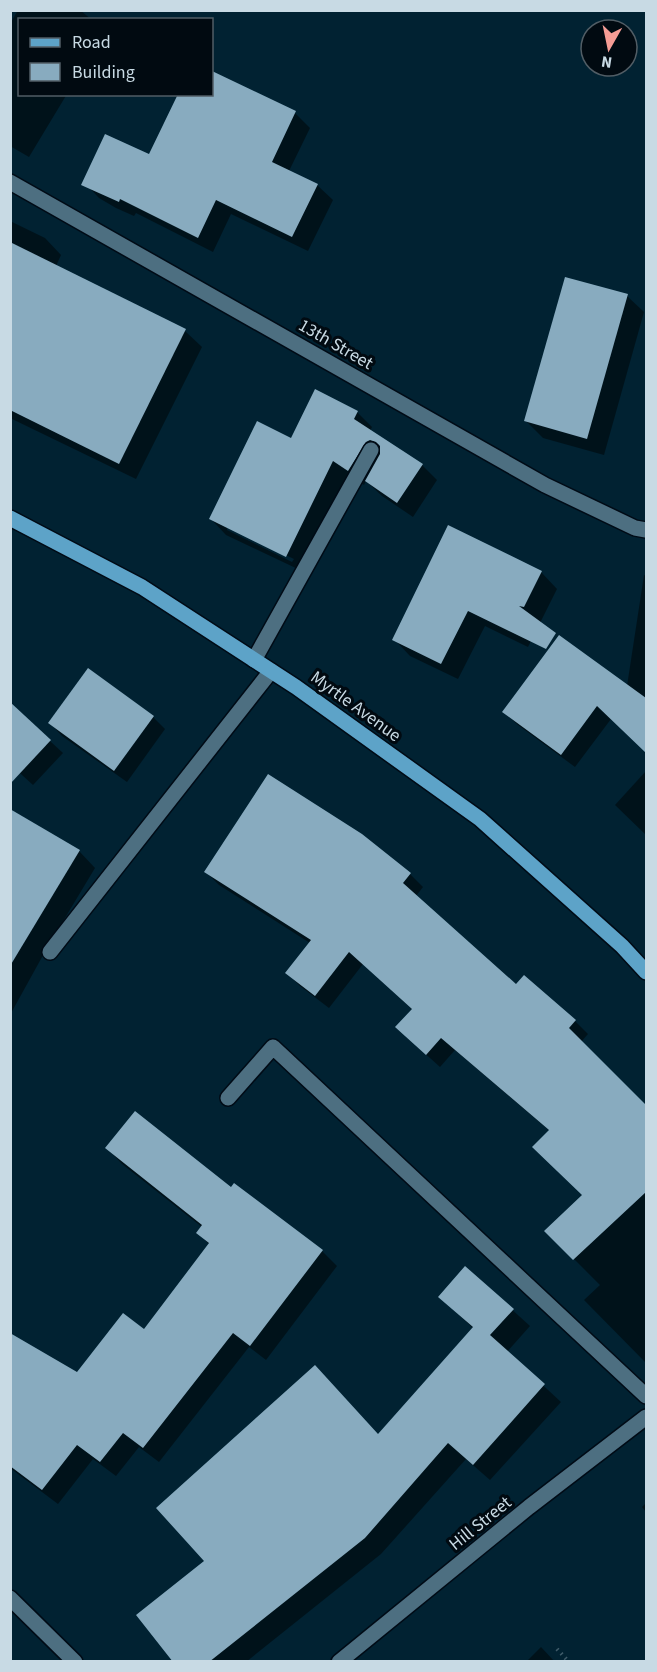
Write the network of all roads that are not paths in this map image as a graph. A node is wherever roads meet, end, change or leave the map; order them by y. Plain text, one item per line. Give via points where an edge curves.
1 (10, 182) edge
2 (371, 450) dead end
3 (10, 518) edge
4 (646, 530) edge
5 (254, 660) junction
6 (271, 671) junction
7 (50, 952) dead end
8 (646, 972) edge
9 (228, 1098) dead end
10 (646, 1396) edge
11 (646, 1417) edge
12 (10, 1598) edge
13 (75, 1662) edge
14 (339, 1662) edge

1 - 4 street, 13th Street via 545,485
2 - 5 street
3 - 5 main road, Myrtle Avenue via 142,587
5 - 6 main road, Myrtle Avenue
6 - 7 street
6 - 8 main road, Myrtle Avenue via 480,819
9 - 10 street via 273,1047
11 - 14 street, Hill Street
12 - 13 street

